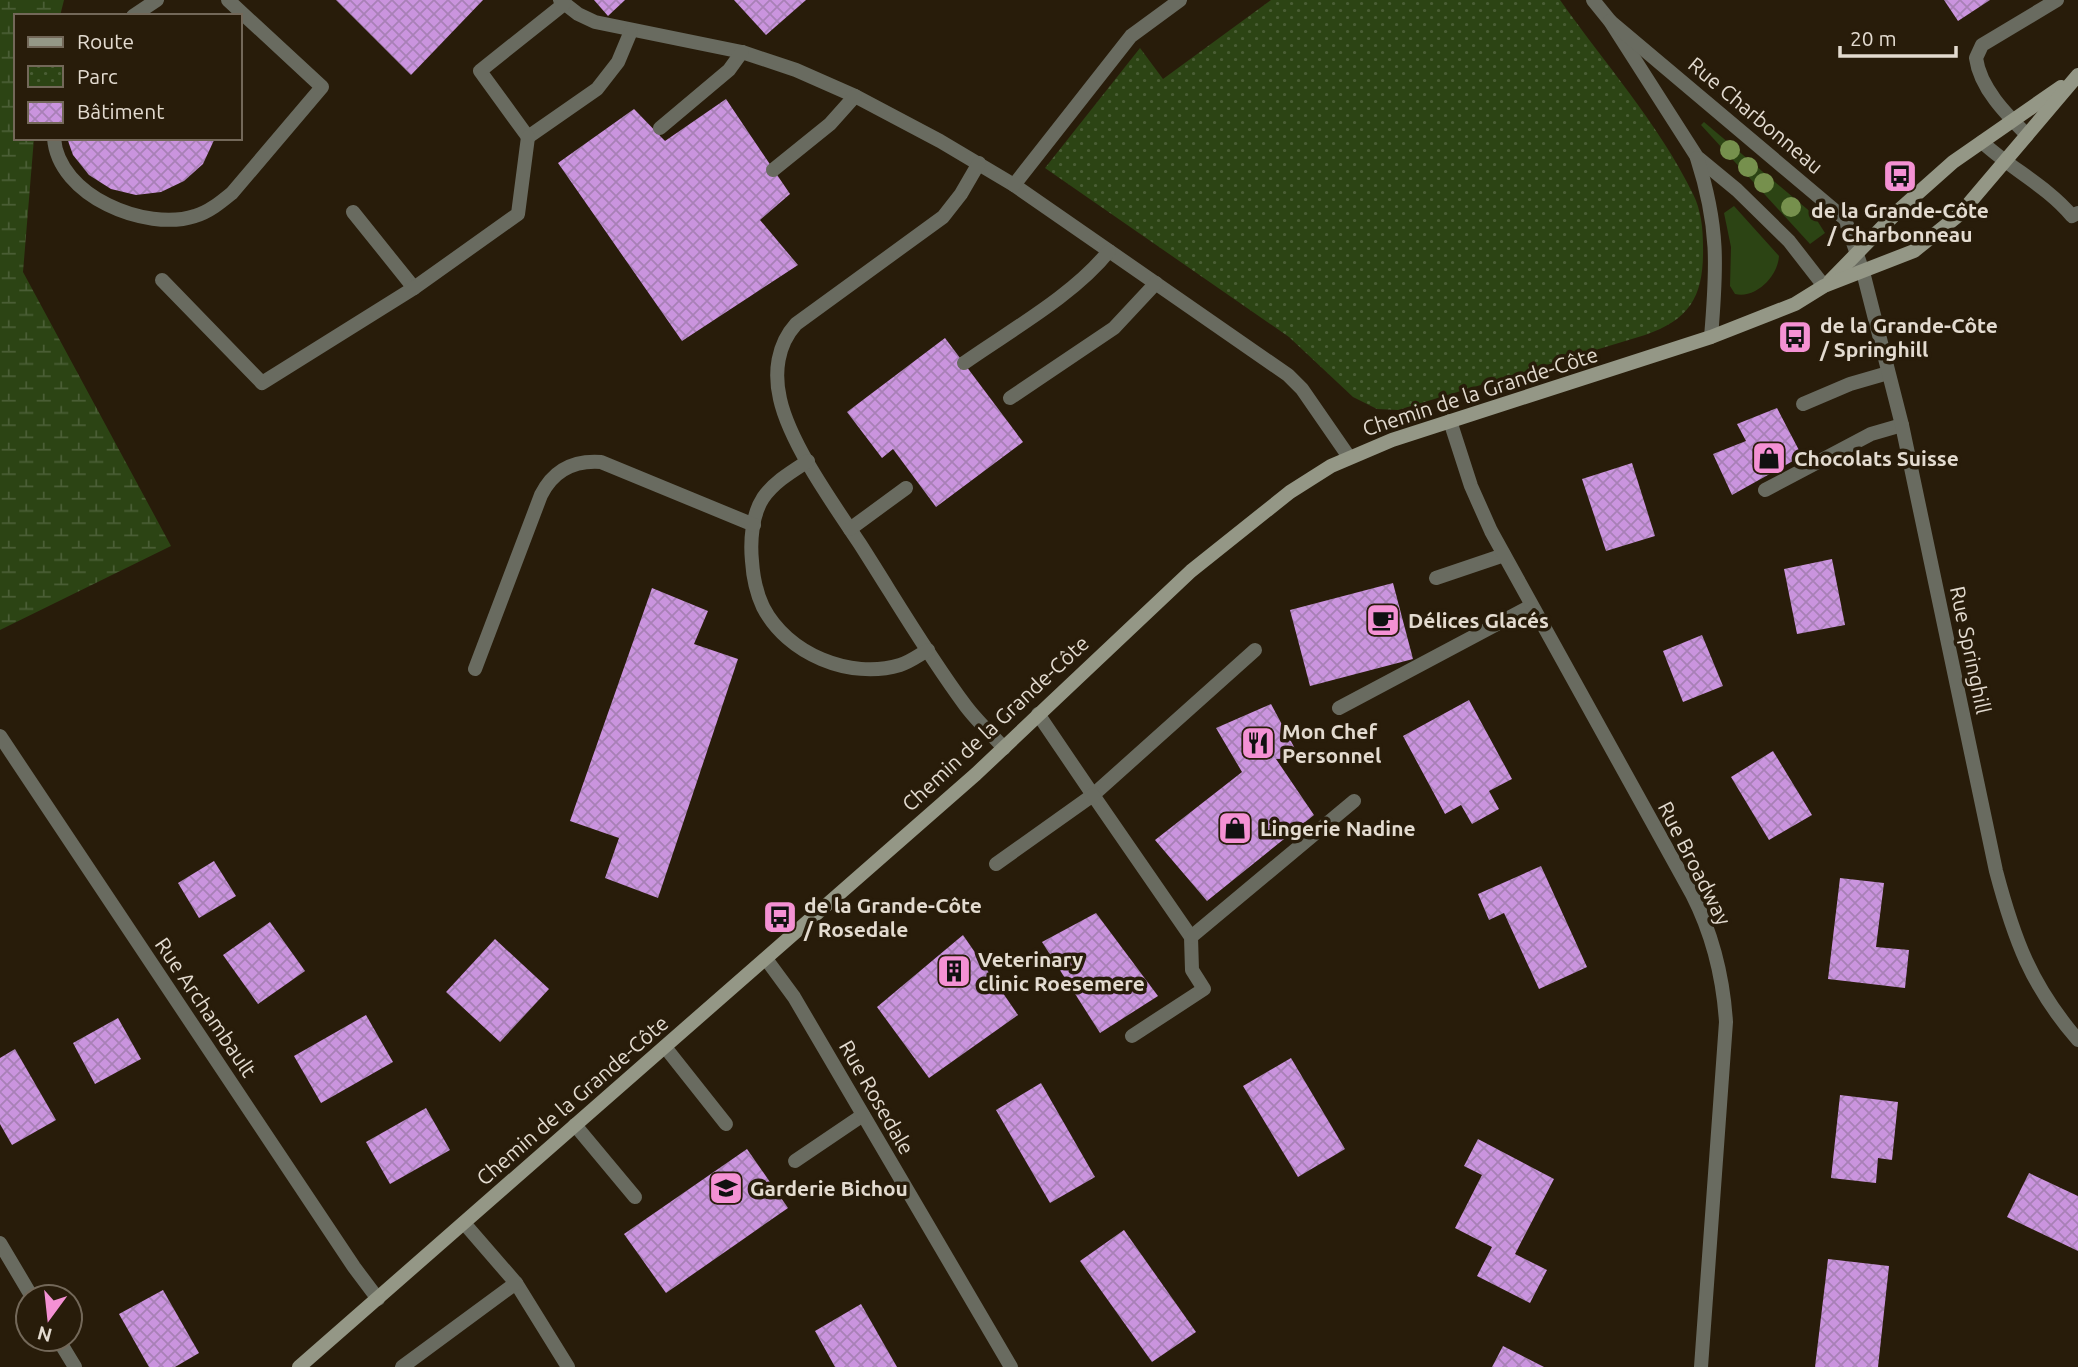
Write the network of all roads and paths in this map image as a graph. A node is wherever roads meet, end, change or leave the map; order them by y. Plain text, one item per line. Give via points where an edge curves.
1 (157, 0) edge
2 (228, 0) edge
3 (1180, 0) edge
4 (1593, 0) edge
5 (2057, 0) edge
6 (562, 2) edge
7 (136, 14) edge
8 (1610, 22) junction
9 (631, 31) junction
10 (742, 52) junction
11 (2077, 76) edge
12 (855, 96) junction
13 (2013, 121) junction
14 (660, 128) dead end
15 (2027, 135) junction
16 (528, 137) junction
17 (54, 140) edge
18 (1982, 142) junction
19 (1696, 157) junction
20 (2004, 162) junction
21 (979, 163) junction
22 (773, 170) dead end
23 (1014, 185) junction
24 (353, 212) dead end
25 (2076, 218) edge
26 (1110, 251) junction
27 (1857, 254) junction
28 (1863, 272) junction
29 (162, 280) dead end
30 (1156, 283) junction
31 (1824, 286) junction
32 (414, 288) junction
33 (1712, 337) junction
34 (964, 363) dead end
35 (1888, 373) junction
36 (1010, 398) dead end
37 (1803, 404) dead end
38 (1450, 421) junction
39 (1902, 425) junction
40 (1349, 457) junction
41 (808, 461) junction
42 (906, 488) dead end
43 (1765, 490) dead end
44 (754, 525) junction
45 (850, 529) junction
46 (1504, 555) junction
47 (1436, 578) dead end
48 (1531, 606) junction
49 (928, 650) junction
50 (1255, 650) dead end
51 (475, 668) dead end
52 (1339, 709) dead end
53 (1038, 714) junction
54 (0, 736) edge
55 (1004, 748) junction
56 (1093, 795) junction
57 (1354, 801) dead end
58 (996, 864) dead end
59 (1191, 937) junction
60 (766, 959) junction
61 (1132, 1036) dead end
62 (2078, 1040) edge
63 (665, 1047) junction
64 (863, 1115) junction
65 (575, 1125) junction
66 (726, 1125) dead end
67 (794, 1161) dead end
68 (635, 1197) dead end
69 (464, 1223) junction
70 (0, 1243) edge
71 (24, 1283) edge
72 (516, 1283) junction
73 (378, 1299) junction
74 (299, 1367) edge
75 (402, 1367) edge
76 (568, 1367) edge
77 (1011, 1367) edge
78 (1700, 1367) edge

1 - 7 street
2 - 17 street via 322,87 215,207 196,216 160,220 100,202 68,175
3 - 23 street via 1130,36
4 - 8 street, Rue Charbonneau
5 - 13 street via 1982,45 1976,58 1997,102
6 - 9 street via 595,22
6 - 16 street via 480,72
8 - 19 street, Rue Charbonneau
8 - 27 street, Rue Charbonneau via 1845,219
9 - 10 street
9 - 16 street via 618,62 597,89
10 - 12 street
10 - 14 street via 729,71
11 - 13 main road, Chemin de la Grande-Côte
11 - 15 main road, Chemin de la Grande-Côte
12 - 21 street
12 - 22 street via 830,124
13 - 15 street
13 - 18 main road, Chemin de la Grande-Côte
15 - 20 main road, Chemin de la Grande-Côte
16 - 32 street via 518,214
18 - 20 street
18 - 27 main road, Chemin de la Grande-Côte via 1908,202
19 - 31 street, Rue Charbonneau via 1789,241
19 - 33 street, Rue Charbonneau via 1715,231
20 - 25 street via 2047,191
20 - 28 main road, Chemin de la Grande-Côte via 1938,234 1914,251
21 - 23 street
21 - 41 street via 943,217 789,332 780,354 777,382 788,423
23 - 26 street
24 - 32 street
26 - 30 street
26 - 34 street via 1071,288
27 - 28 street, Rue Springhill
27 - 31 main road, Chemin de la Grande-Côte
28 - 31 main road, Chemin de la Grande-Côte
28 - 35 street, Rue Springhill
29 - 32 street via 262,383
30 - 36 street via 1114,328
30 - 40 street via 1287,375 1302,389
31 - 33 main road, Chemin de la Grande-Côte via 1795,304
33 - 38 main road, Chemin de la Grande-Côte
35 - 37 street
35 - 39 street, Rue Springhill
38 - 40 main road, Chemin de la Grande-Côte
38 - 46 street, Rue Broadway via 1471,486
39 - 43 street via 1871,434
39 - 62 street, Rue Springhill via 2009,921 2035,981
40 - 53 main road, Chemin de la Grande-Côte via 1290,492 1232,536
41 - 44 street via 768,491
41 - 45 street
42 - 45 street
44 - 49 street via 754,582 772,620 788,638 832,663 869,670 901,665
44 - 51 street via 601,463 569,466 552,478 541,495
45 - 49 street
46 - 47 street
46 - 48 street, Rue Broadway
48 - 52 street
48 - 78 street, Rue Broadway via 1702,914 1722,978 1725,1036
49 - 55 street via 966,707
50 - 56 street
53 - 55 main road, Chemin de la Grande-Côte
53 - 56 street
54 - 73 street, Rue Archambault
55 - 60 main road, Chemin de la Grande-Côte
56 - 58 street
56 - 59 street
57 - 59 street
59 - 61 street via 1192,970 1204,989
60 - 63 main road, Chemin de la Grande-Côte
60 - 64 street, Rue Rosedale via 794,997
63 - 65 main road, Chemin de la Grande-Côte
63 - 66 street
64 - 67 street
64 - 77 street, Rue Rosedale
65 - 68 street
65 - 69 main road, Chemin de la Grande-Côte
69 - 72 street
69 - 73 main road, Chemin de la Grande-Côte
70 - 71 street
72 - 75 street
72 - 76 street
73 - 74 main road, Chemin de la Grande-Côte

